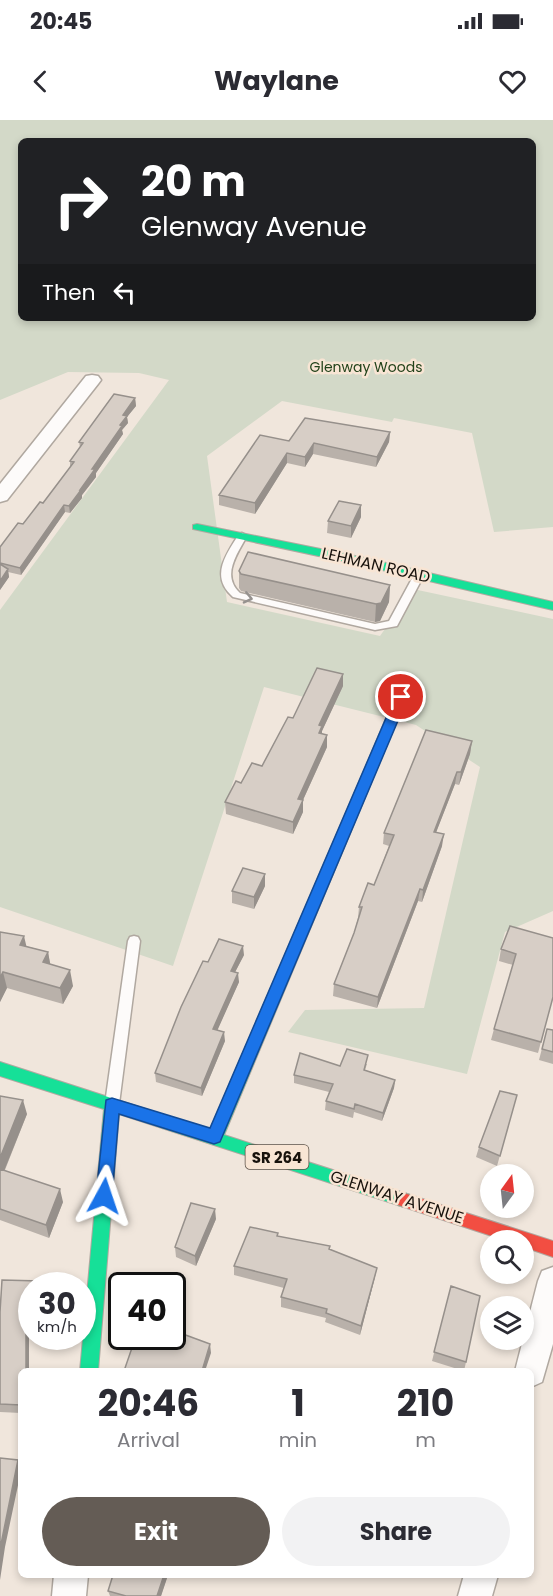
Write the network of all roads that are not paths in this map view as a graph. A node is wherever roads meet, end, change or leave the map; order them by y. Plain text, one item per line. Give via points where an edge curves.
1 (92, 380) dead end
2 (0, 496) edge
3 (197, 527) dead end
4 (242, 536) junction
5 (419, 575) junction
6 (553, 606) edge
7 (401, 697) dead end
8 (134, 941) dead end
9 (0, 1069) edge
10 (112, 1105) junction
11 (214, 1137) junction
12 (553, 1249) edge
13 (553, 1281) edge
14 (89, 1368) edge
15 (532, 1368) edge
16 (71, 1578) edge
17 (480, 1578) edge
18 (69, 1596) edge
19 (475, 1596) edge

1 - 2 street
3 - 4 street, LEHMAN ROAD
4 - 5 street, LEHMAN ROAD
4 -> 5 lane via 226,565 230,591 375,627 393,624
5 - 6 street, LEHMAN ROAD
7 - 11 street
8 - 10 lane
9 - 10 street, GLENWAY AVENUE / SR 264
10 - 11 street, GLENWAY AVENUE / SR 264
10 - 14 street
11 - 12 street, GLENWAY AVENUE / SR 264
13 - 15 street
16 - 18 street
17 - 19 street

